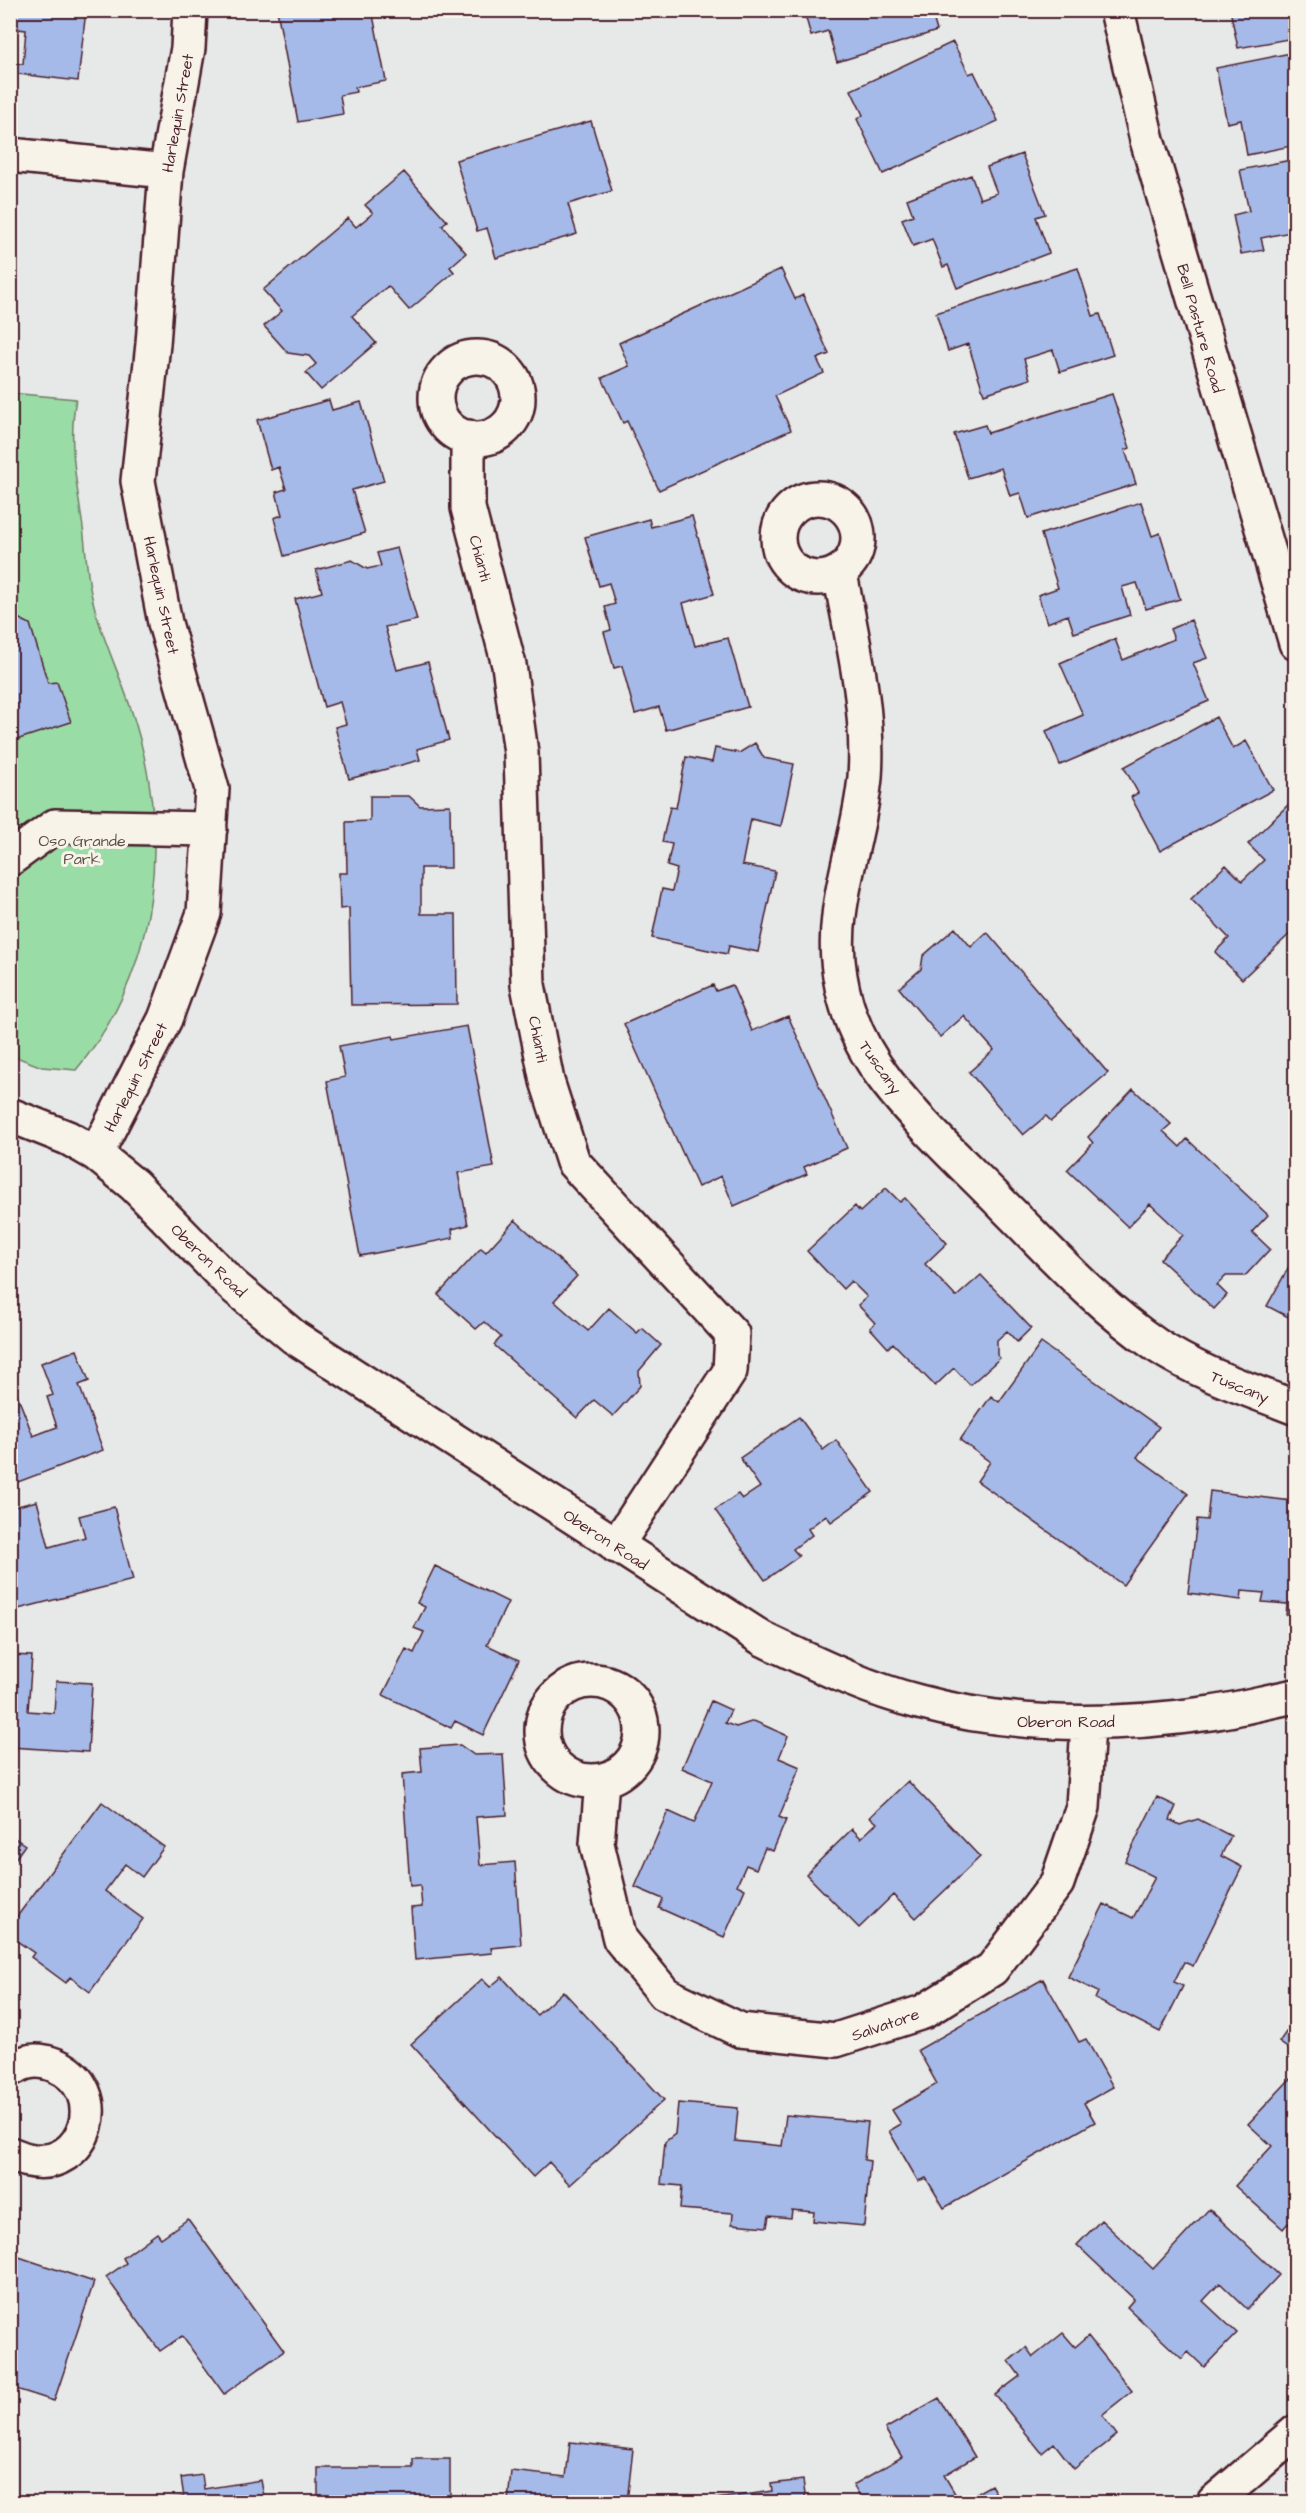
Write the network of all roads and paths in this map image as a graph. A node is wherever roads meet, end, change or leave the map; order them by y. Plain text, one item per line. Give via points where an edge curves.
1 (190, 10) edge
2 (1117, 10) edge
3 (10, 155) edge
4 (166, 171) junction
5 (468, 437) dead end
6 (840, 573) dead end
7 (1296, 643) edge
8 (210, 829) junction
9 (10, 859) edge
10 (10, 1115) edge
11 (96, 1154) junction
12 (1296, 1408) edge
13 (616, 1546) junction
14 (1296, 1696) edge
15 (1088, 1725) junction
16 (602, 1780) dead end
17 (10, 2069) edge
18 (10, 2154) edge
19 (1296, 2432) edge
20 (1214, 2502) edge

1 - 4 street, Harlequin Street via 188,48
2 - 7 street, Bell Pasture Road via 1147,140
3 - 4 street
4 - 8 street, Harlequin Street via 138,482 165,623 213,789
5 - 13 street, Chianti via 468,508 509,665 521,753 528,985 547,1081 573,1162 732,1334 730,1371
6 - 12 street, Tuscany via 865,730 860,815 841,892 836,933 840,975 856,1031 886,1081 1107,1306 1156,1345 1208,1373
8 - 9 street via 55,826
8 - 11 street, Harlequin Street via 204,912 165,1019
10 - 11 street, Oberon Road via 68,1138
11 - 13 street, Oberon Road via 134,1185 232,1285 294,1337
13 - 15 street, Oberon Road via 763,1639 838,1675 918,1702 1004,1720
14 - 15 street, Oberon Road via 1212,1713
15 - 16 street, Salvatore via 1083,1807 1057,1883 992,1969 923,2012 836,2040 740,2030 665,1994 620,1939 597,1844
17 - 18 street via 28,2062 48,2062 66,2070 80,2084 87,2102 88,2121 80,2139 66,2153 48,2161 28,2161
19 - 20 street

